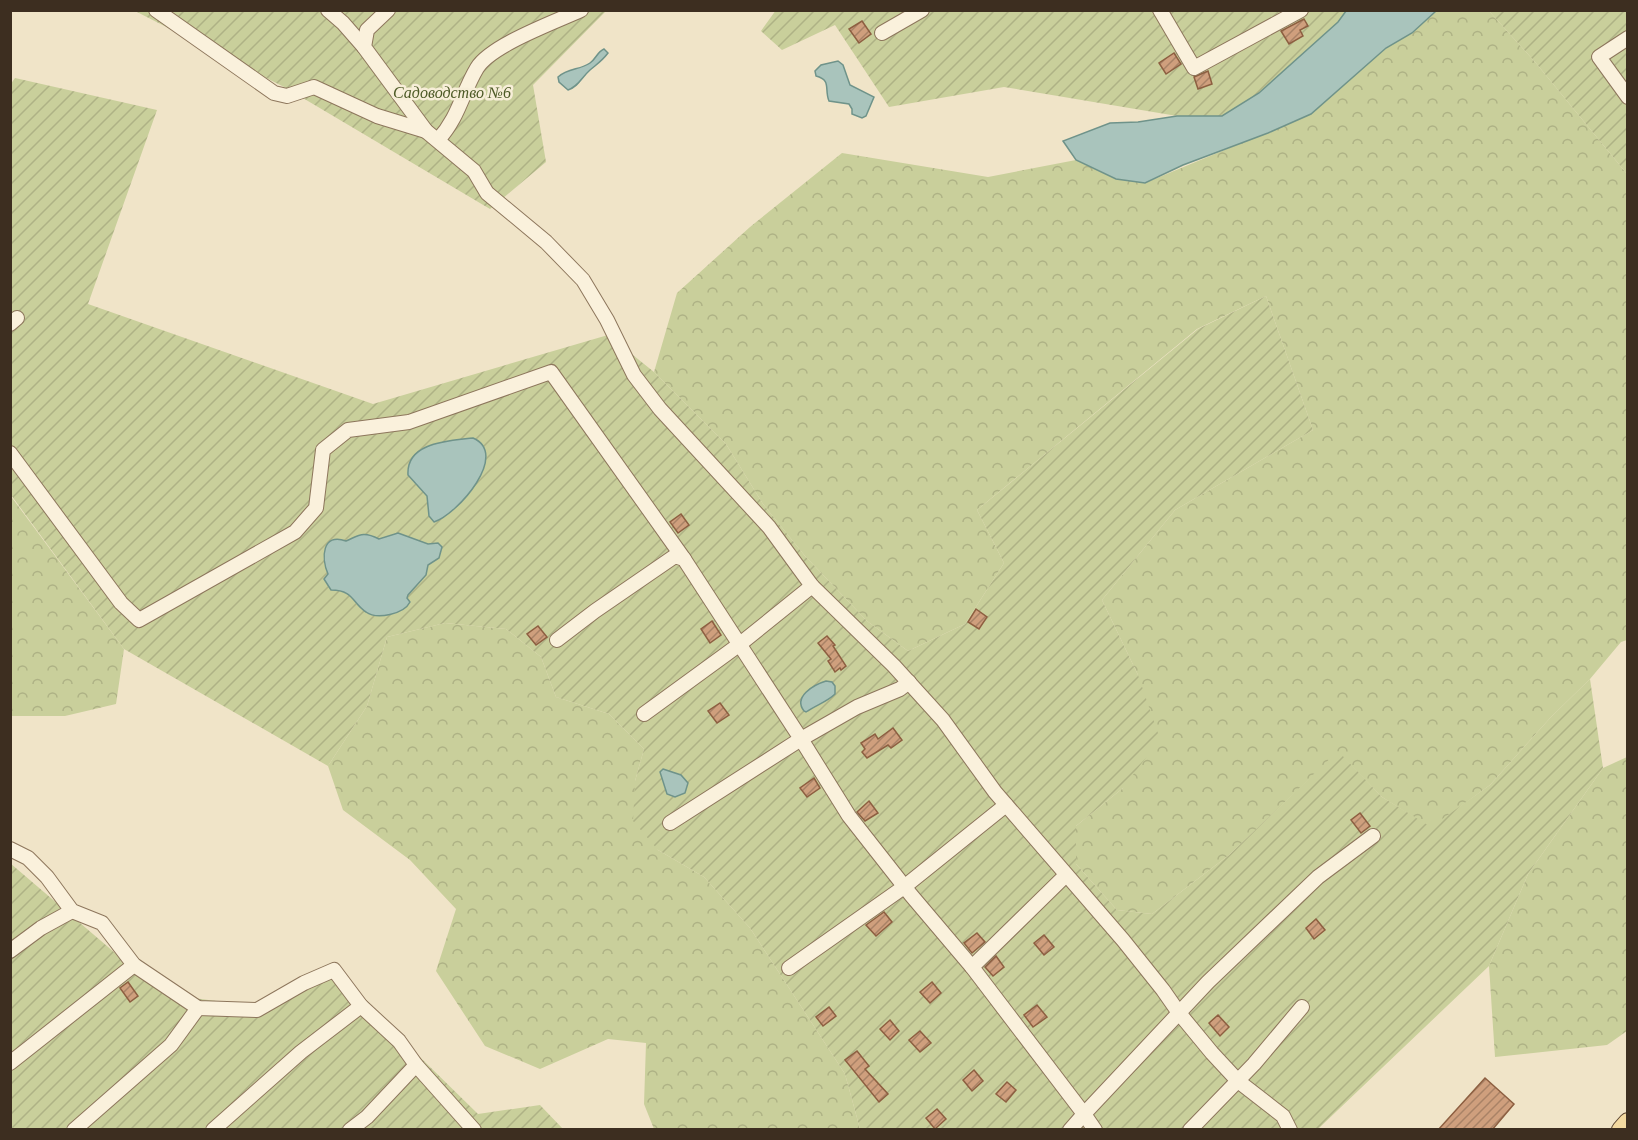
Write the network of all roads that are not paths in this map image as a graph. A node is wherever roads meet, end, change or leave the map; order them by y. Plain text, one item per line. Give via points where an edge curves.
1 (156, 10) edge
2 (328, 10) edge
3 (388, 10) edge
4 (581, 10) edge
5 (922, 10) edge
6 (1160, 10) edge
7 (1302, 10) edge
8 (882, 33) dead end
9 (1628, 38) edge
10 (364, 46) junction
11 (1628, 97) edge
12 (426, 131) junction
13 (438, 140) junction
14 (10, 453) edge
15 (684, 558) junction
16 (812, 586) junction
17 (557, 640) dead end
18 (740, 644) junction
19 (909, 682) junction
20 (644, 714) dead end
21 (801, 739) junction
22 (1006, 805) junction
23 (670, 823) dead end
24 (1373, 836) dead end
25 (10, 849) edge
26 (1066, 875) junction
27 (904, 887) junction
28 (72, 911) junction
29 (10, 951) edge
30 (134, 965) junction
31 (972, 967) junction
32 (789, 968) dead end
33 (361, 1006) junction
34 (1302, 1007) dead end
35 (198, 1008) junction
36 (1179, 1013) junction
37 (10, 1063) edge
38 (416, 1065) junction
39 (1238, 1081) junction
40 (1084, 1114) junction
41 (1628, 1122) edge
42 (74, 1130) edge
43 (213, 1130) edge
44 (350, 1130) edge
45 (474, 1130) edge
46 (1070, 1130) edge
47 (1095, 1130) edge
48 (1190, 1130) edge
49 (1290, 1130) edge
50 (1621, 1130) edge

1 - 12 lane via 274,93 287,96 314,87 377,116
2 - 10 lane
3 - 10 lane via 367,30
4 - 13 lane via 498,49 478,66 450,128
5 - 8 lane
6 - 7 lane via 1194,68
9 - 11 lane via 1599,57
10 - 12 lane
12 - 13 lane
13 - 16 lane via 474,171 487,193 546,242 583,280 634,375 699,453 769,527
14 - 15 lane via 122,603 139,620 295,532 316,508 323,450 348,430 409,422 551,372
15 - 17 lane via 675,556
15 - 18 lane
16 - 18 lane
16 - 19 lane
18 - 20 lane
18 - 21 lane
19 - 21 lane
19 - 22 lane via 943,720
21 - 23 lane
21 - 27 lane via 849,816
22 - 26 lane
22 - 27 lane
24 - 36 lane via 1318,877
25 - 28 lane via 27,858 46,877
26 - 31 lane
26 - 36 lane
27 - 31 lane
27 - 32 lane
28 - 29 lane
28 - 30 lane via 102,923
30 - 35 lane
30 - 37 lane
31 - 40 lane
33 - 35 lane via 334,970 257,1010
33 - 38 lane via 399,1041
33 - 43 lane
34 - 39 lane
35 - 42 lane via 171,1045
36 - 39 lane
36 - 40 lane
38 - 44 lane
38 - 45 lane
39 - 48 lane
39 - 49 lane via 1284,1116
40 - 46 lane
40 - 47 lane
41 - 50 main road

